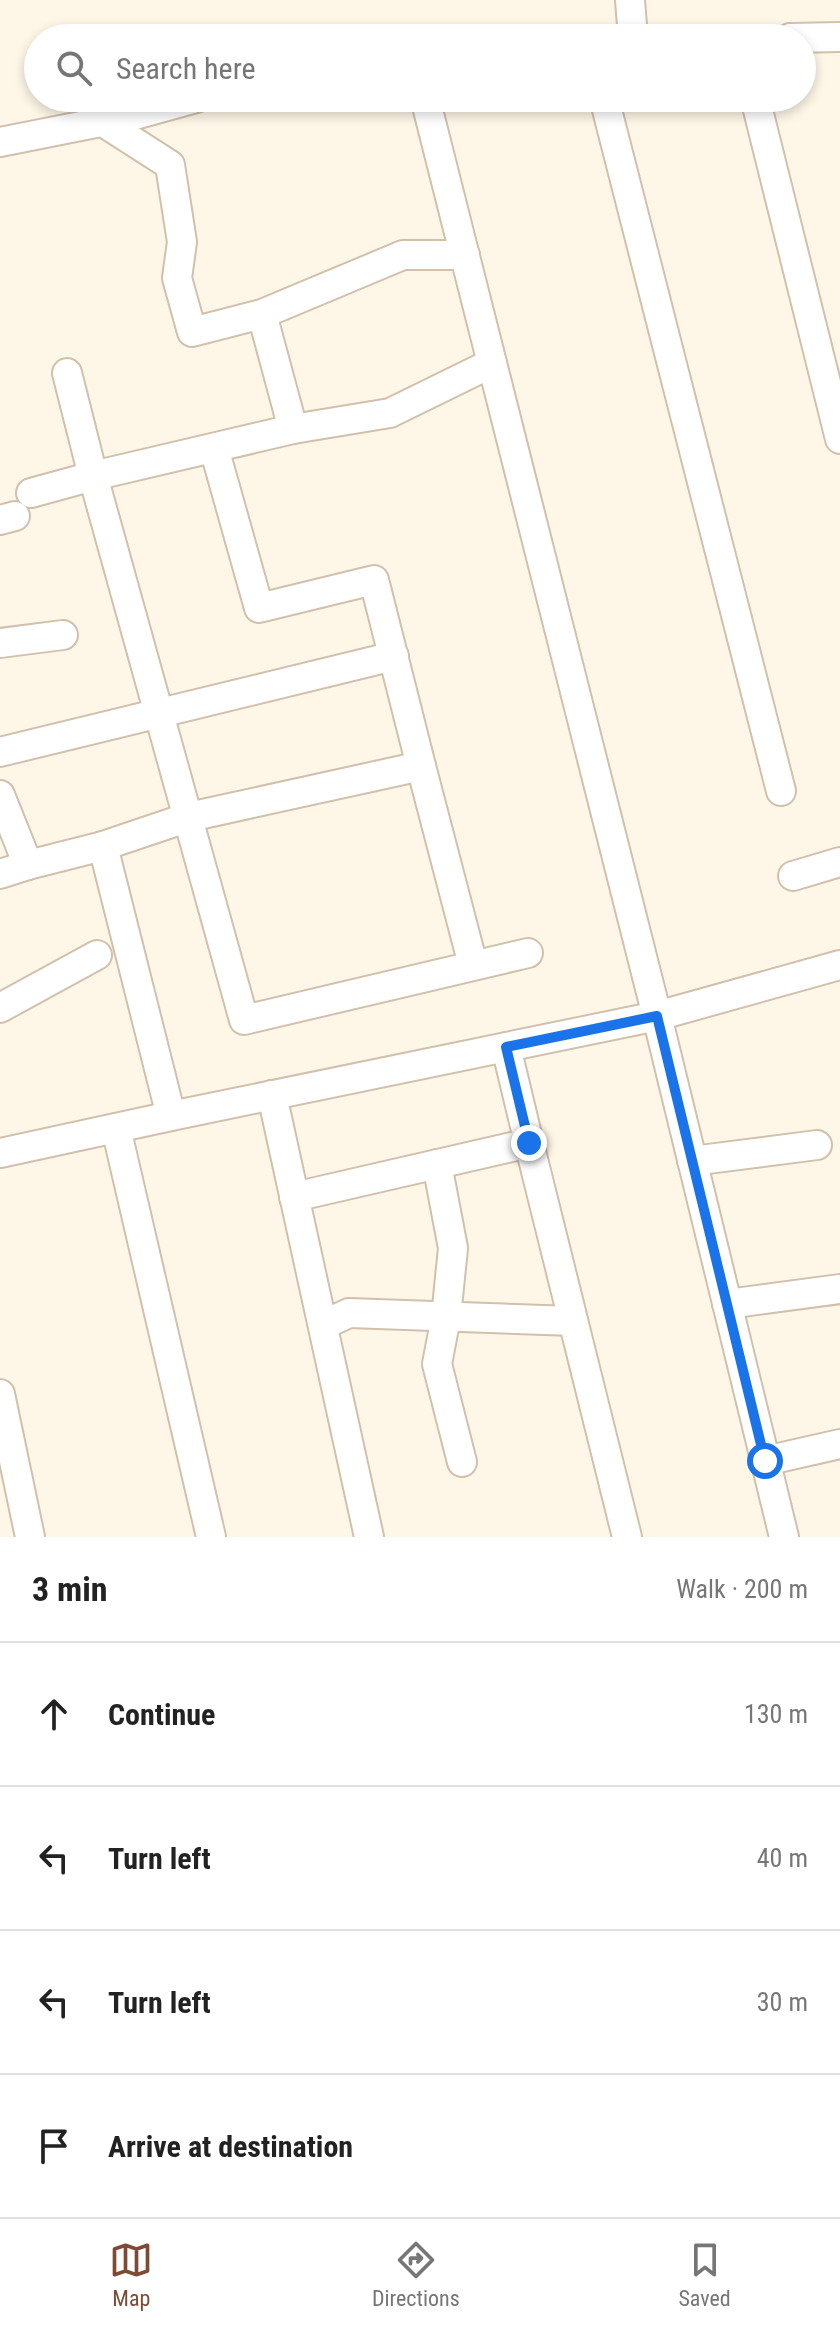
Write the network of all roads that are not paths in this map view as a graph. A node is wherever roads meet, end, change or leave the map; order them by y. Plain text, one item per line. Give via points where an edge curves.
1 (630, 0) edge
2 (632, 24) edge
3 (816, 37) edge
4 (840, 37) edge
5 (142, 112) edge
6 (429, 112) edge
7 (608, 112) edge
8 (758, 112) edge
9 (103, 122) junction
10 (0, 142) edge
11 (465, 255) junction
12 (262, 314) junction
13 (492, 363) junction
14 (67, 373) dead end
15 (293, 429) junction
16 (840, 439) edge
17 (214, 448) junction
18 (93, 476) junction
19 (15, 510) edge
20 (63, 635) dead end
21 (0, 643) edge
22 (394, 656) junction
23 (161, 712) junction
24 (0, 752) edge
25 (421, 766) junction
26 (781, 791) dead end
27 (0, 795) edge
28 (189, 817) junction
29 (103, 846) junction
30 (840, 862) edge
31 (28, 865) junction
32 (0, 874) edge
33 (793, 876) dead end
34 (528, 953) dead end
35 (97, 955) dead end
36 (473, 965) junction
37 (840, 965) edge
38 (0, 1008) edge
39 (657, 1016) junction
40 (506, 1047) junction
41 (272, 1095) junction
42 (171, 1116) junction
43 (116, 1128) junction
44 (529, 1143) junction
45 (817, 1145) dead end
46 (0, 1153) edge
47 (692, 1161) junction
48 (437, 1164) junction
49 (294, 1197) junction
50 (840, 1289) edge
51 (727, 1304) junction
52 (446, 1317) junction
53 (573, 1321) junction
54 (323, 1325) junction
55 (0, 1394) edge
56 (840, 1444) edge
57 (765, 1461) junction
58 (462, 1462) dead end
59 (30, 1537) edge
60 (211, 1537) edge
61 (369, 1537) edge
62 (627, 1537) edge
63 (784, 1537) edge

1 - 2 street
3 - 4 street
5 - 9 street
6 - 11 street
7 - 26 street
8 - 16 street
9 - 10 street
9 - 12 street via 170,165 182,242 177,278 192,332
11 - 12 street via 403,255
11 - 13 street
12 - 15 street
13 - 15 street via 390,413
13 - 39 street
14 - 18 street
15 - 17 street
17 - 18 street
17 - 22 street via 259,608 374,580
18 - 19 street
18 - 23 street
20 - 21 street
22 - 23 street
22 - 25 street
23 - 24 street
23 - 28 street
25 - 28 street
25 - 36 street
27 - 31 street
28 - 29 street
28 - 36 street via 244,1020
29 - 31 street
29 - 42 street
30 - 33 street
31 - 32 street
34 - 36 street
35 - 38 street
37 - 39 street
39 - 40 street
39 - 47 street
40 - 41 street
40 - 44 street
41 - 42 street
41 - 49 street
42 - 43 street
43 - 46 street
43 - 60 street
44 - 48 street
44 - 53 street
45 - 47 street
47 - 51 street
48 - 49 street
48 - 52 street via 453,1248
49 - 54 street
50 - 51 street
51 - 57 street
52 - 53 street
52 - 54 street via 349,1313
52 - 58 street via 437,1364
53 - 62 street
54 - 61 street
55 - 59 street
56 - 57 street
57 - 63 street

